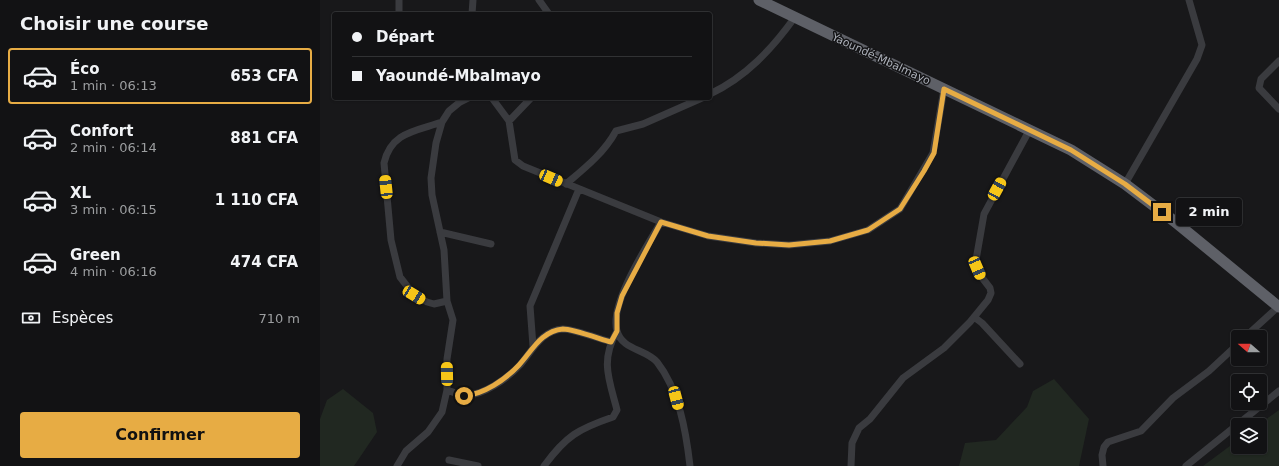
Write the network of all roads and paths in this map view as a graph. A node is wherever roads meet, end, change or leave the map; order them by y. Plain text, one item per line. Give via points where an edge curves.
1 (399, 0) edge
2 (473, 0) edge
3 (540, 0) edge
4 (759, 0) edge
5 (1189, 0) edge
6 (399, 12) edge
7 (472, 12) edge
8 (548, 12) edge
9 (795, 18) junction
10 (1279, 61) edge
11 (944, 89) junction
12 (712, 93) edge
13 (464, 100) edge
14 (493, 100) edge
15 (529, 100) edge
16 (697, 100) edge
17 (1279, 109) edge
18 (509, 121) junction
19 (442, 122) junction
20 (1030, 129) junction
21 (566, 184) junction
22 (1125, 184) junction
23 (579, 189) junction
24 (661, 222) junction
25 (440, 232) junction
26 (491, 244) dead end
27 (447, 300) junction
28 (1279, 307) edge
29 (974, 317) junction
30 (1254, 330) edge
31 (617, 331) junction
32 (611, 342) junction
33 (533, 346) junction
34 (1231, 351) edge
35 (1020, 364) dead end
36 (447, 390) junction
37 (1279, 391) edge
38 (449, 460) dead end
39 (397, 466) edge
40 (478, 466) edge
41 (544, 466) edge
42 (690, 466) edge
43 (851, 466) edge
44 (1103, 466) edge
45 (1186, 466) edge

1 - 6 street
2 - 7 street
3 - 8 street
4 - 9 highway, Yaoundé-Mbalmayo
5 - 22 street via 1202,45 1197,59
9 - 11 highway, Yaoundé-Mbalmayo
9 - 12 street via 774,46 749,70
10 - 17 street via 1261,79 1259,88
11 - 20 highway, Yaoundé-Mbalmayo
11 - 24 street via 934,153 900,209 868,230 830,241 789,245 708,236
13 - 19 street via 449,111
14 - 18 street
15 - 18 street
16 - 21 street via 643,124 616,131 596,158
18 - 21 street via 515,160 523,166
19 - 25 street via 431,178
19 - 27 street via 395,139 386,152 384,163 391,240 400,277 414,295 427,302 434,304
20 - 22 highway, Yaoundé-Mbalmayo via 1071,150
20 - 29 street via 984,214 976,260 980,276 987,282 991,293
21 - 23 street
22 - 28 highway, Yaoundé-Mbalmayo
23 - 24 street
23 - 33 street via 530,306
24 - 31 street via 622,296 617,313
25 - 26 street
25 - 27 street via 444,250
27 - 36 street via 453,320 447,358
28 - 30 street
29 - 35 street
29 - 43 street via 944,348 903,378 870,419 859,428 852,443
31 - 32 street
31 - 42 street via 623,341 635,350 650,355 668,382 676,398 687,440
32 - 33 street via 563,329 548,334
32 - 41 street via 606,360 616,414 575,433 563,442
33 - 36 street via 519,365 500,381 483,390 464,396
34 - 44 street via 1173,398 1141,431 1108,442 1102,455
36 - 39 street via 442,412 428,432 406,451
37 - 45 street
38 - 40 street

